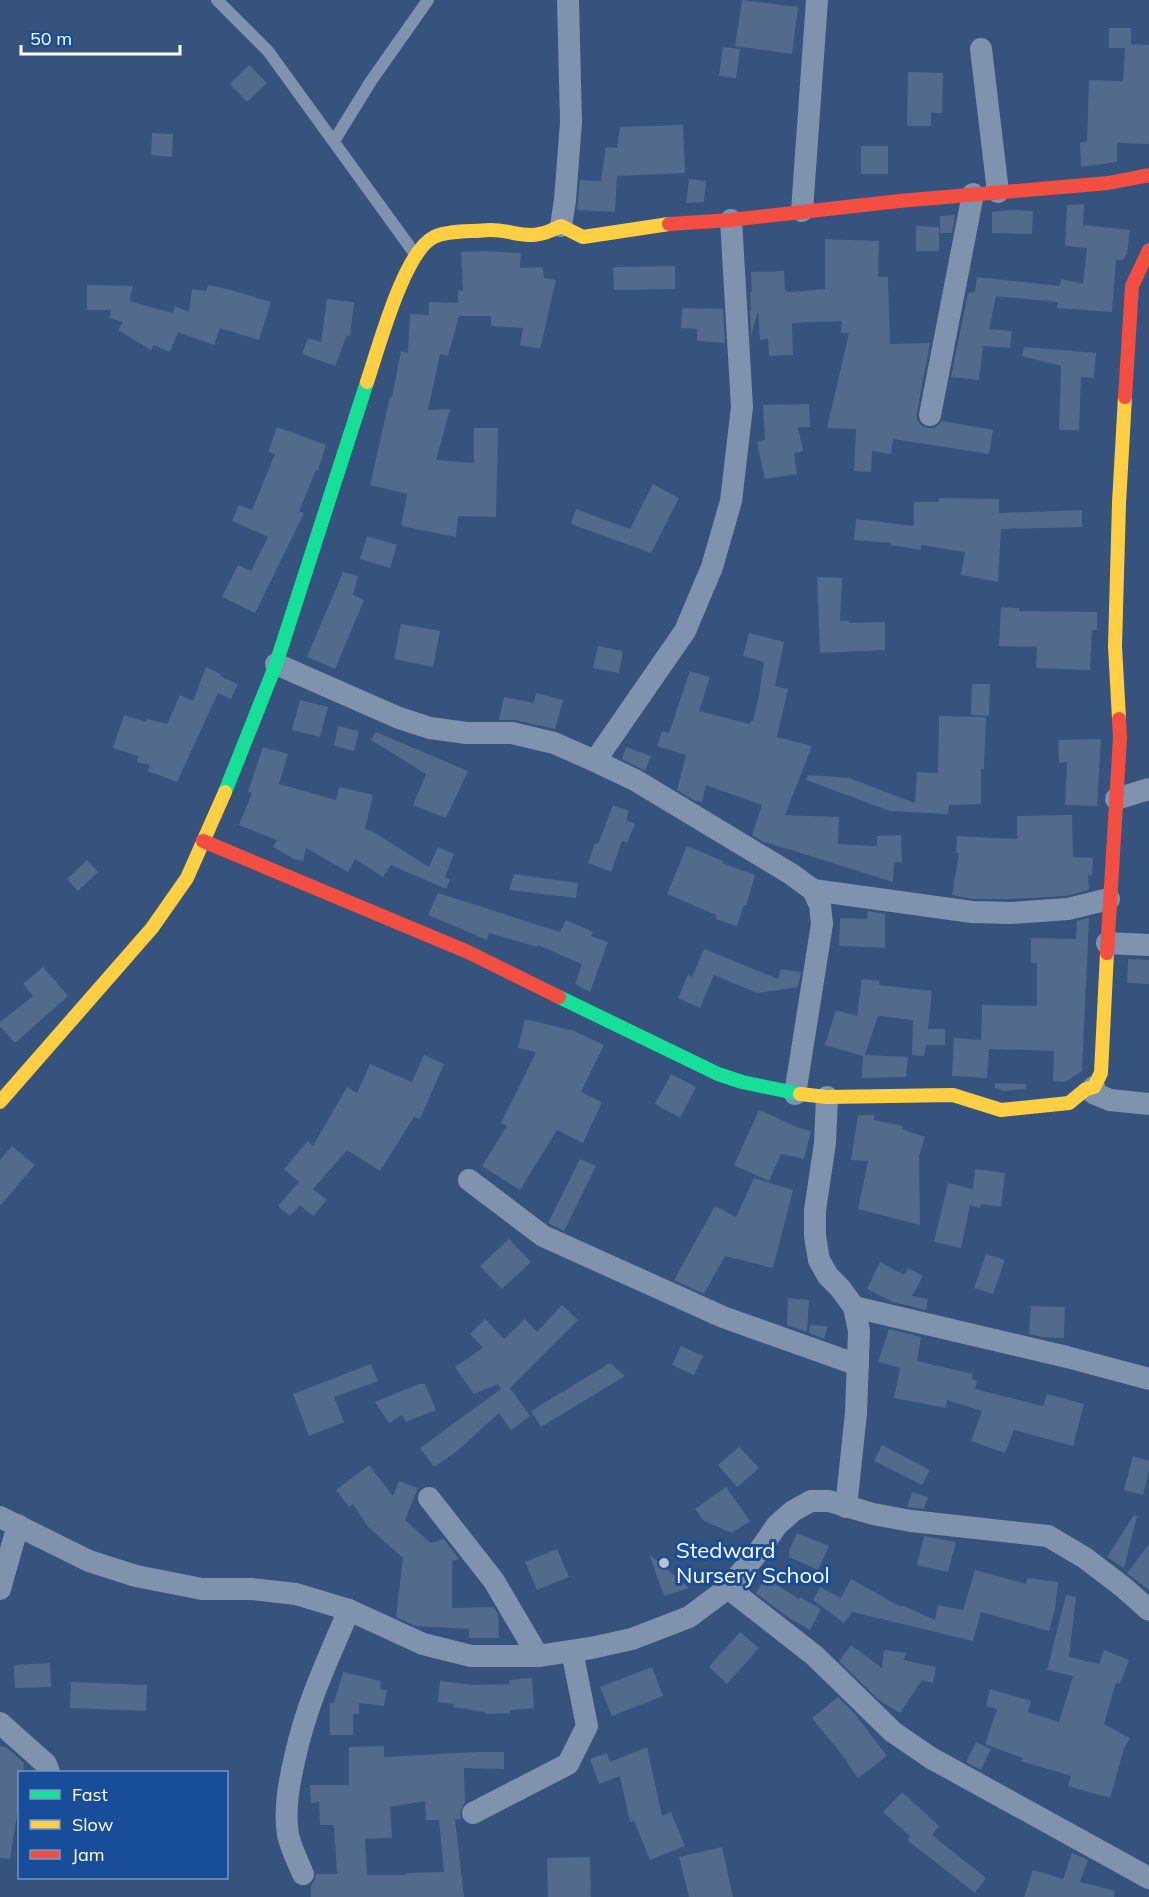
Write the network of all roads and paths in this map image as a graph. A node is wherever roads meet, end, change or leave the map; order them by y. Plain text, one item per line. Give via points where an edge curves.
1 (217, 0) edge
2 (428, 0) edge
3 (568, 0) edge
4 (817, 0) edge
5 (981, 49) dead end
6 (334, 141) junction
7 (1149, 175) edge
8 (998, 192) junction
9 (973, 194) junction
10 (802, 211) junction
11 (731, 220) junction
12 (561, 226) junction
13 (1149, 250) edge
14 (416, 256) junction
15 (930, 414) dead end
16 (276, 664) junction
17 (595, 760) junction
18 (1149, 789) edge
19 (1116, 799) junction
20 (203, 841) junction
21 (813, 890) junction
22 (1109, 899) junction
23 (1107, 943) junction
24 (1149, 945) edge
25 (1094, 1087) junction
26 (795, 1094) junction
27 (827, 1097) junction
28 (1, 1098) edge
29 (1149, 1104) edge
30 (469, 1180) dead end
31 (854, 1307) junction
32 (858, 1365) junction
33 (1149, 1379) edge
34 (429, 1498) dead end
35 (846, 1507) junction
36 (9, 1521) edge
37 (728, 1588) junction
38 (0, 1589) edge
39 (350, 1610) junction
40 (1149, 1610) edge
41 (572, 1651) junction
42 (538, 1656) junction
43 (0, 1723) edge
44 (48, 1771) edge
45 (473, 1813) dead end
46 (303, 1874) dead end
47 (1149, 1878) edge

1 - 6 lane via 268,51
2 - 6 lane
3 - 12 street via 571,122
4 - 10 street
5 - 8 street
6 - 14 lane
7 - 8 street via 1108,183
8 - 9 street
9 - 10 street
9 - 15 street
10 - 11 street
11 - 12 street via 680,222 583,237
11 - 17 street via 742,407 731,501 712,567 685,631
12 - 14 street via 538,235 494,230 444,234 433,237
13 - 19 street via 1132,286 1119,503 1115,646 1120,738
14 - 16 street via 393,300
16 - 17 street via 430,728 512,733 554,743
16 - 20 street
17 - 21 street via 703,820
18 - 19 street
19 - 22 street
20 - 26 street via 468,952 718,1074
20 - 28 street via 188,878 152,928
21 - 22 street via 972,912 1068,909
21 - 26 street via 822,924
22 - 23 street
23 - 24 street
23 - 25 street via 1101,1073
25 - 27 street via 1069,1103 1001,1110 953,1095
25 - 29 street via 1093,1093 1110,1100
26 - 27 street
27 - 31 street via 814,1236 819,1260 828,1276
30 - 32 street via 543,1236 723,1317
31 - 32 street via 859,1331
31 - 33 street
32 - 35 street
34 - 42 street via 494,1581
35 - 37 street via 829,1501 811,1501 793,1511 777,1525
35 - 40 street via 911,1521 1048,1536 1085,1558
36 - 38 street
36 - 39 street via 90,1560 136,1576 202,1589 296,1594
37 - 41 street via 689,1617 632,1638
37 - 47 street via 815,1656 893,1732 931,1758
39 - 42 street via 423,1644 471,1656
39 - 46 street via 317,1681 291,1771 286,1808 289,1837
41 - 42 street
41 - 45 street via 587,1726 568,1764
43 - 44 street via 46,1764

